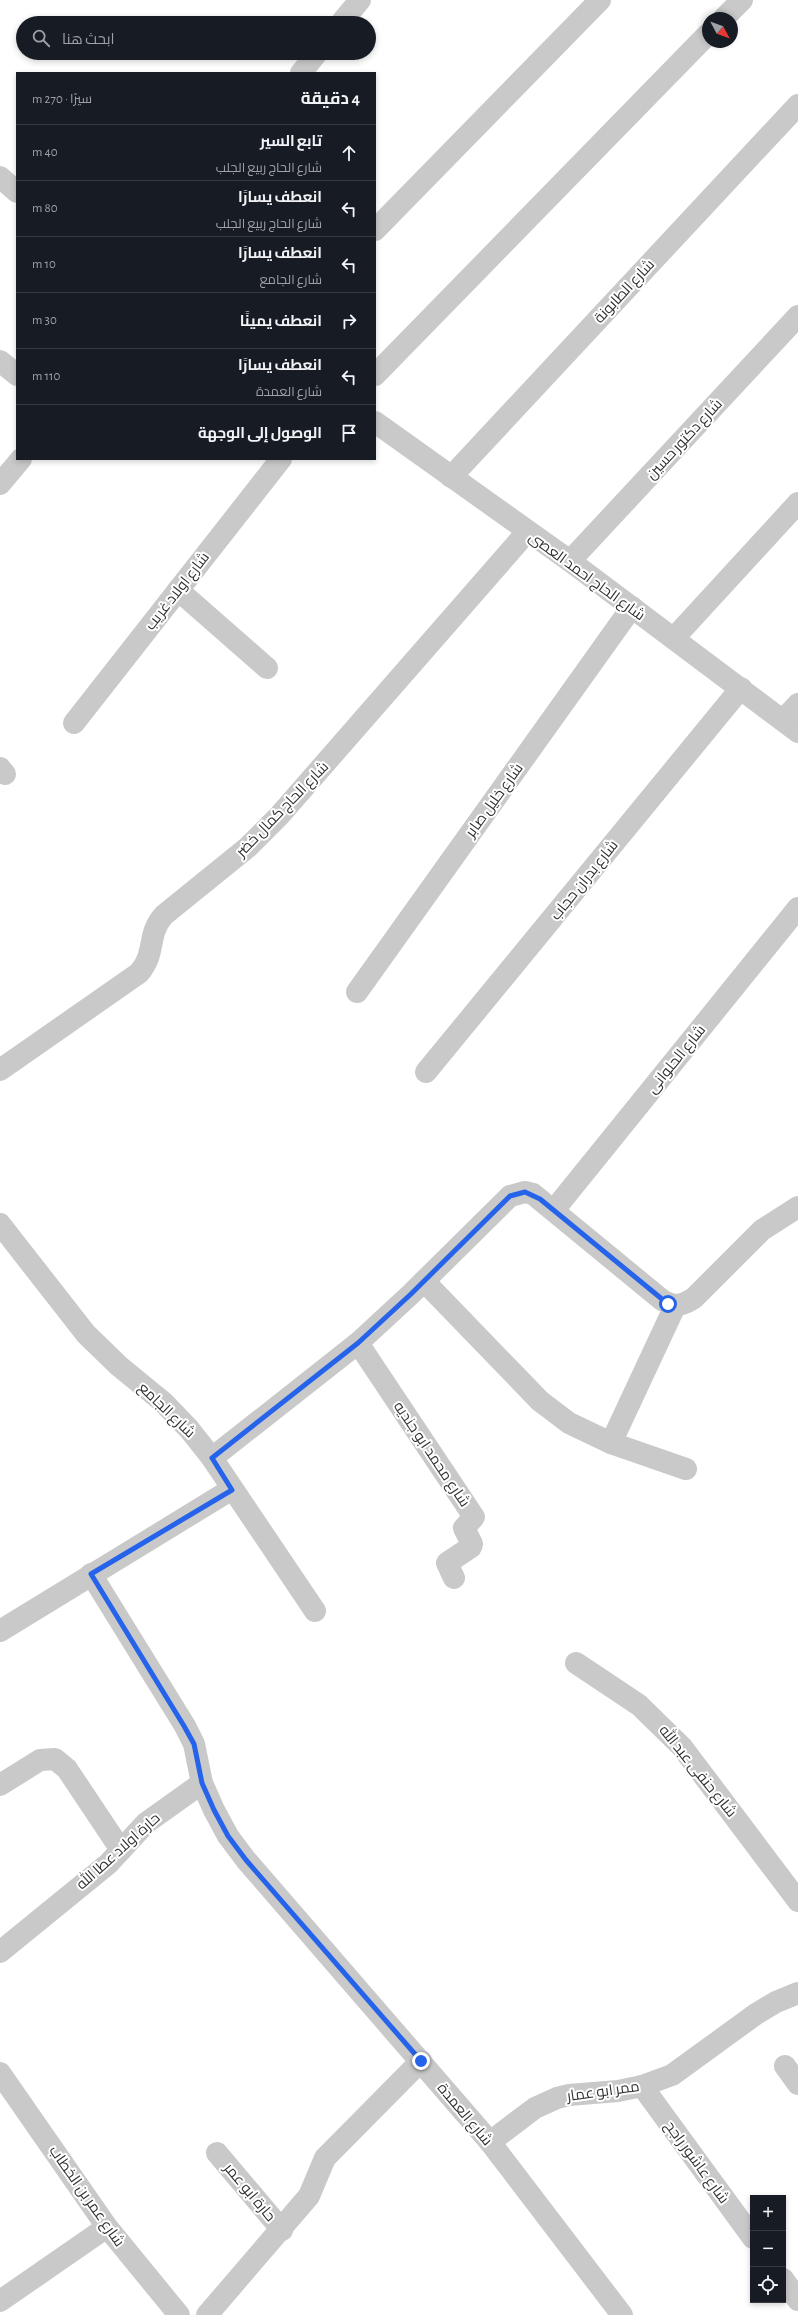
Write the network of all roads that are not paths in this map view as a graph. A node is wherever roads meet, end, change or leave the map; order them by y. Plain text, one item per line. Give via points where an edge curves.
1 (360, 0) edge
2 (600, 0) edge
3 (742, 0) edge
4 (730, 12) edge
5 (347, 16) edge
6 (702, 40) edge
7 (311, 60) edge
8 (302, 72) edge
9 (798, 105) edge
10 (0, 177) edge
11 (16, 191) edge
12 (376, 229) edge
13 (798, 316) edge
14 (0, 361) edge
15 (16, 374) edge
16 (376, 374) edge
17 (376, 423) edge
18 (20, 460) edge
19 (280, 460) edge
20 (451, 477) junction
21 (0, 484) edge
22 (798, 503) edge
23 (527, 532) junction
24 (570, 561) junction
25 (178, 590) junction
26 (632, 608) junction
27 (674, 638) junction
28 (267, 668) dead end
29 (741, 688) junction
30 (798, 704) edge
31 (74, 723) dead end
32 (791, 726) edge
33 (798, 908) edge
34 (356, 992) dead end
35 (0, 1070) edge
36 (426, 1072) dead end
37 (798, 1207) edge
38 (554, 1210) junction
39 (0, 1224) edge
40 (424, 1281) junction
41 (675, 1306) junction
42 (358, 1343) junction
43 (611, 1443) junction
44 (212, 1458) junction
45 (686, 1469) dead end
46 (232, 1490) junction
47 (91, 1574) junction
48 (454, 1578) dead end
49 (315, 1611) dead end
50 (0, 1631) edge
51 (576, 1663) dead end
52 (202, 1783) junction
53 (0, 1785) edge
54 (122, 1850) junction
55 (798, 1901) edge
56 (0, 1952) edge
57 (798, 1993) edge
58 (421, 2061) junction
59 (785, 2066) dead end
60 (0, 2074) edge
61 (798, 2084) edge
62 (642, 2086) junction
63 (490, 2142) junction
64 (217, 2153) dead end
65 (107, 2227) junction
66 (282, 2230) junction
67 (750, 2234) edge
68 (786, 2283) edge
69 (798, 2300) edge
70 (0, 2301) edge
71 (798, 2312) edge
72 (179, 2315) edge
73 (207, 2315) edge
74 (622, 2315) edge
75 (795, 2315) edge

1 - 5 street
2 - 12 street
3 - 4 street
6 - 16 street
7 - 8 street
9 - 20 street, شارع الطابونة
10 - 11 street
13 - 24 street, شارع دكتور حسين
14 - 15 street
17 - 20 street, شارع الحاج احمد العصى
18 - 21 street
19 - 25 street, شارع اولاد غريب
20 - 23 street, شارع الحاج احمد العصى
22 - 27 street
23 - 24 street, شارع الحاج احمد العصى
23 - 35 street, شارع الحاج كمال خضر via 274,821 248,847 156,924 150,956 139,973
24 - 26 street, شارع الحاج احمد العصى
25 - 28 street
25 - 31 street, شارع اولاد غريب
26 - 27 street, شارع الحاج احمد العصى
26 - 34 street, شارع خليل صابر
27 - 29 street, شارع الحاج احمد العصى
29 - 32 street, شارع الحاج احمد العصى
29 - 36 street, شارع بدران حجاب
30 - 32 street
33 - 38 street, شارع الحلوانى
37 - 41 street via 762,1230 694,1298 685,1304
38 - 40 street via 533,1194 525,1192 510,1196
38 - 41 street via 662,1300
39 - 44 street, شارع الجامع via 86,1334 119,1366 163,1402
40 - 42 street
40 - 43 street via 540,1401 569,1423
41 - 43 street
42 - 44 street
42 - 48 street, شارع محمد ابو جنديه via 474,1517 464,1528 472,1544 471,1548 447,1563
43 - 45 street
44 - 46 street, شارع الجامع
46 - 47 street
46 - 49 street, شارع الجامع
47 - 50 street
47 - 52 street, شارع العمدة via 194,1744
51 - 55 street, شارع حنفى عبد الله via 639,1705 677,1741
52 - 54 street, حارة اولاد عطا الله via 146,1823
52 - 58 street, شارع العمدة via 228,1836 246,1860
53 - 54 street via 40,1760 55,1759 67,1769
54 - 56 street, حارة اولاد عطا الله
57 - 62 street, ممر ابو عمار via 756,2014 672,2075
58 - 63 street, شارع العمدة
58 - 66 street via 325,2158 309,2196
59 - 61 street
60 - 65 street, شارع عمر بن الخطاب
62 - 63 street, ممر ابو عمار via 557,2098 535,2108
62 - 67 street, شارع عاشور راجح
63 - 74 street, شارع العمدة
64 - 66 street, حارة ابو عمر
65 - 70 street
65 - 72 street, شارع عمر بن الخطاب
66 - 73 street
68 - 69 street
71 - 75 street

